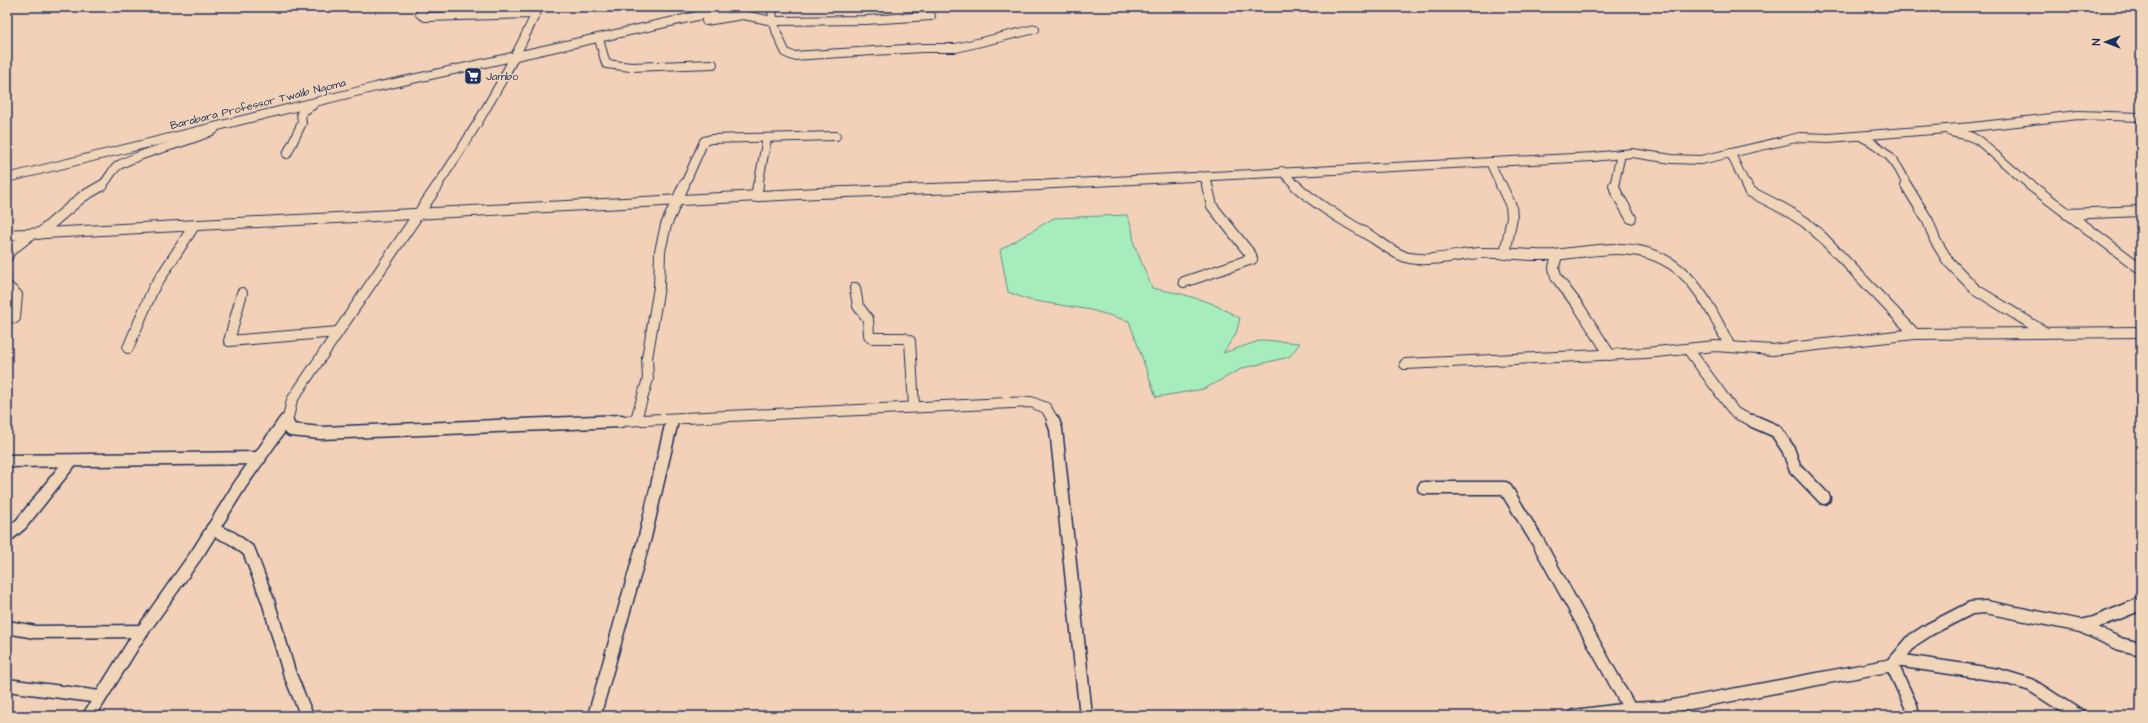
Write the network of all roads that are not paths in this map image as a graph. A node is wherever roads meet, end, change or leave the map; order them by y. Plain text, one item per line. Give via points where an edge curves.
1 (425, 7) edge
2 (738, 7) edge
3 (772, 7) edge
4 (537, 10) edge
5 (931, 16) dead end
6 (773, 21) junction
7 (1035, 29) dead end
8 (615, 36) junction
9 (599, 39) junction
10 (516, 57) junction
11 (712, 64) dead end
12 (326, 99) junction
13 (2141, 118) edge
14 (222, 124) junction
15 (2001, 124) junction
16 (1936, 130) junction
17 (836, 136) dead end
18 (1859, 136) junction
19 (767, 138) junction
20 (1975, 138) junction
21 (287, 154) dead end
22 (1621, 154) junction
23 (1731, 154) junction
24 (1490, 162) junction
25 (1282, 171) junction
26 (1200, 176) junction
27 (7, 178) edge
28 (756, 197) junction
29 (677, 201) junction
30 (2141, 211) edge
31 (419, 214) junction
32 (2067, 214) junction
33 (1631, 218) dead end
34 (194, 226) junction
35 (35, 235) junction
36 (7, 236) edge
37 (1506, 254) junction
38 (1557, 255) junction
39 (7, 257) edge
40 (2141, 269) edge
41 (1184, 282) dead end
42 (7, 286) edge
43 (855, 288) dead end
44 (242, 293) dead end
45 (15, 318) dead end
46 (338, 332) junction
47 (2141, 332) edge
48 (2046, 333) junction
49 (1916, 334) junction
50 (1730, 347) junction
51 (128, 348) dead end
52 (1688, 349) junction
53 (1610, 355) junction
54 (1405, 364) dead end
55 (914, 406) junction
56 (636, 419) junction
57 (672, 419) junction
58 (286, 420) junction
59 (260, 458) junction
60 (71, 461) junction
61 (7, 462) edge
62 (1424, 488) dead end
63 (1824, 498) dead end
64 (212, 529) junction
65 (7, 536) edge
66 (2141, 601) edge
67 (2081, 626) junction
68 (7, 627) edge
69 (143, 631) junction
70 (2141, 649) edge
71 (1895, 663) junction
72 (7, 685) edge
73 (100, 697) junction
74 (1630, 709) junction
75 (89, 716) edge
76 (307, 716) edge
77 (594, 716) edge
78 (1086, 716) edge
79 (1574, 716) edge
80 (1913, 716) edge
81 (2079, 716) edge

1 - 4 street via 420,14 425,17 479,17
2 - 8 street
3 - 6 street
4 - 10 street
5 - 6 street
6 - 7 street via 786,53 793,56 915,48 956,48
6 - 8 street via 743,15
8 - 9 street, Barabara Professor Twalib Ngoma
9 - 10 street, Barabara Professor Twalib Ngoma
9 - 11 street via 606,64
10 - 12 street, Barabara Professor Twalib Ngoma
10 - 31 street via 463,148
12 - 14 street, Barabara Professor Twalib Ngoma
12 - 21 street via 301,113 302,123
13 - 15 street via 2078,116
14 - 27 street, Barabara Professor Twalib Ngoma
14 - 35 street via 196,140 140,155 115,166 106,183 80,198
15 - 16 street
15 - 20 street
16 - 18 street
16 - 20 street
17 - 19 street
18 - 23 street via 1795,137
18 - 48 street via 1878,145 1901,170 1908,189 1928,221 1935,240 1953,266 1975,289
19 - 28 street
19 - 29 street via 711,138 704,141
20 - 32 street via 2013,172
22 - 23 street via 1638,153 1689,161
22 - 24 street
22 - 33 street via 1614,184
23 - 49 street via 1749,191 1799,218 1822,237
24 - 25 street
24 - 37 street via 1511,206 1512,217
25 - 26 street
25 - 37 street via 1305,195 1326,211 1403,256 1426,258
26 - 28 street
26 - 41 street via 1207,182 1212,206 1252,259
28 - 29 street
29 - 31 street
29 - 56 street via 666,225 660,251 659,287 647,358 648,379
30 - 32 street
31 - 34 street
31 - 46 street
32 - 40 street
34 - 35 street
34 - 51 street via 153,290
35 - 36 street
35 - 39 street via 10,251
37 - 38 street
38 - 50 street via 1638,250 1670,261 1686,275 1715,318
38 - 53 street via 1554,267 1556,277
42 - 45 street via 16,290 18,296
43 - 55 street via 858,306 868,319 871,338 904,338 910,341
44 - 46 street via 229,341
46 - 58 street via 292,400
47 - 48 street
48 - 49 street
49 - 50 street via 1772,350
50 - 52 street
52 - 53 street
52 - 63 street via 1735,413 1776,431 1788,449 1795,468
53 - 54 street
55 - 57 street
55 - 78 street via 1030,402 1043,405 1051,414 1056,429 1065,503
56 - 57 street
56 - 58 street via 321,433 292,430
57 - 77 street via 646,537
58 - 59 street
59 - 60 street
59 - 64 street via 240,484
60 - 61 street
60 - 65 street via 21,524
62 - 74 street via 1505,488 1549,561
64 - 69 street
64 - 76 street via 232,538 248,551 268,601 289,672
66 - 67 street via 2136,606
67 - 70 street via 2120,644
67 - 71 street via 2002,609 1971,608 1913,640
68 - 69 street via 36,632
69 - 73 street
71 - 74 street via 1668,707
71 - 80 street
71 - 81 street via 1998,675 2031,685
72 - 73 street
73 - 75 street
74 - 79 street

